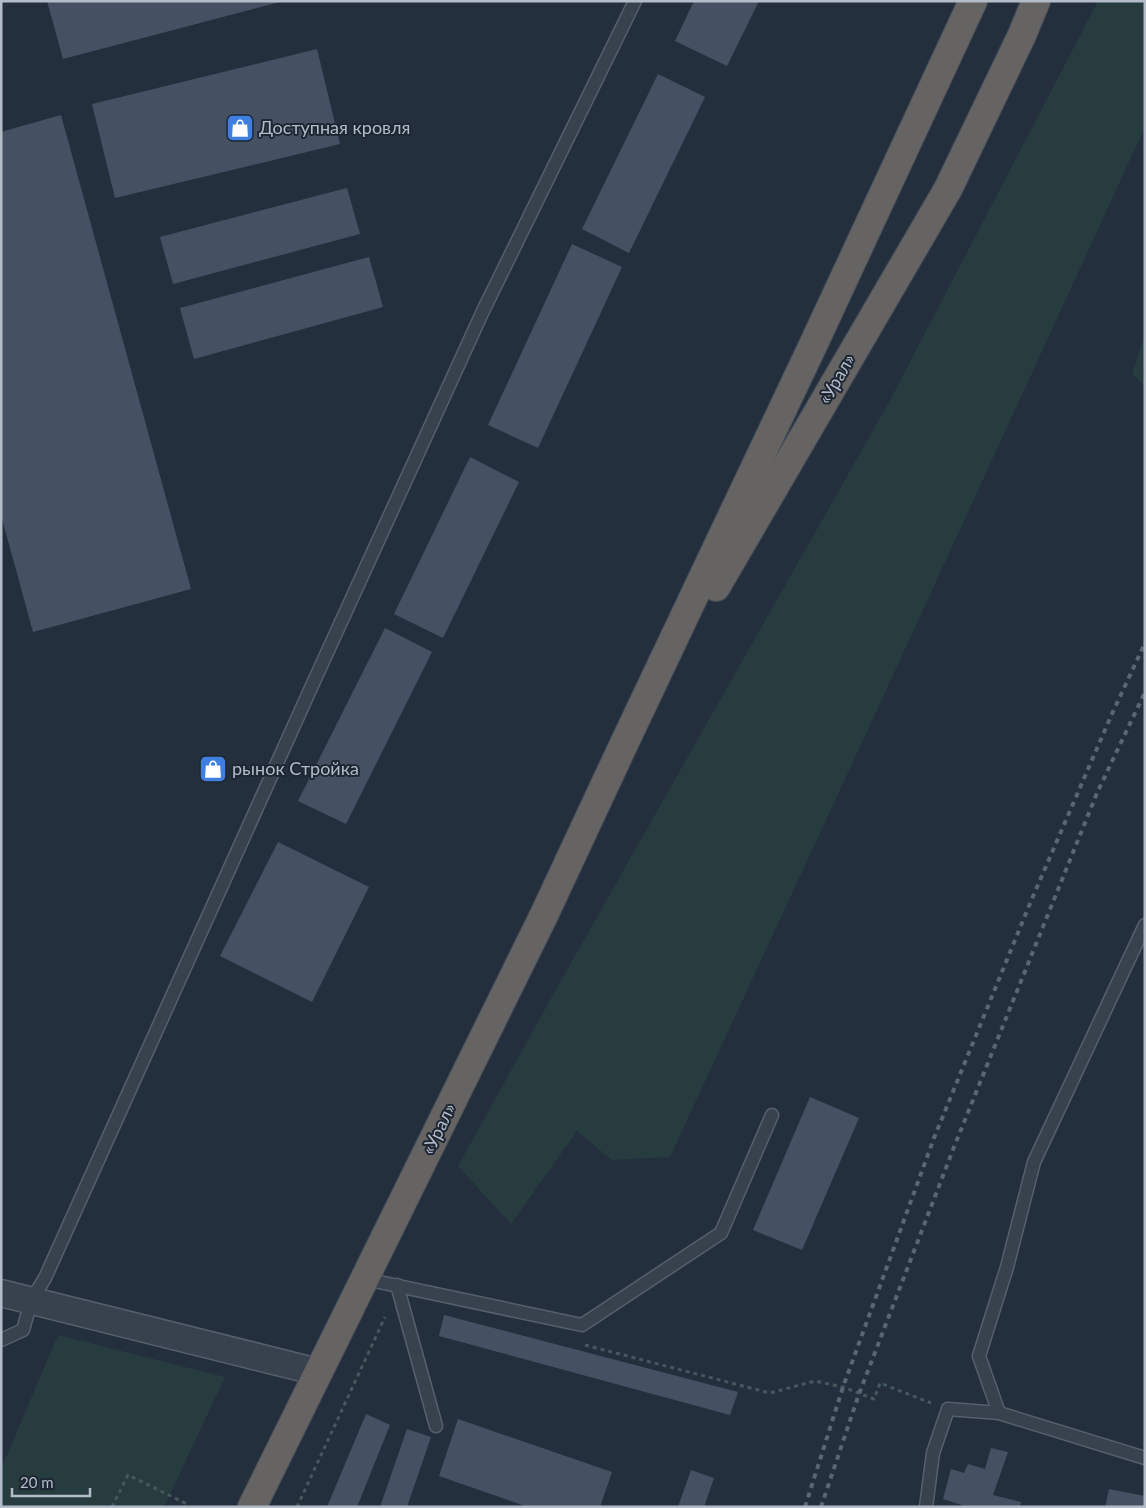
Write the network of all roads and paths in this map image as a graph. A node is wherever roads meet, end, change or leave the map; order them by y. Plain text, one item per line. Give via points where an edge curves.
1 (635, 1) edge
2 (973, 1) edge
3 (1036, 1) edge
4 (622, 748) junction
5 (1145, 925) edge
6 (772, 1115) dead end
7 (365, 1279) junction
8 (397, 1285) junction
9 (1, 1293) edge
10 (400, 1298) junction
11 (31, 1301) junction
12 (1, 1340) edge
13 (580, 1344) dead end
14 (318, 1372) junction
15 (948, 1409) junction
16 (999, 1413) junction
17 (436, 1426) dead end
18 (1145, 1458) edge
19 (112, 1507) edge
20 (185, 1507) edge
21 (252, 1507) edge
22 (297, 1507) edge
23 (926, 1507) edge

1 - 11 lane via 483,312 45,1278
2 - 4 highway, «Урал»
3 - 4 highway, «Урал» via 948,189
4 - 7 highway, «Урал» via 544,915
5 - 16 lane via 1034,1162 1007,1267 979,1356
6 - 8 lane via 721,1233 582,1325
7 - 8 lane
7 - 14 highway, «Урал»
8 - 10 lane
9 - 11 street
10 - 17 lane
10 - 22 path via 394,1296
11 - 12 lane via 22,1330
11 - 14 street
13 - 15 path via 770,1393 815,1381 874,1399 880,1383
14 - 21 highway, «Урал»
15 - 16 lane
15 - 23 lane via 933,1453
16 - 18 lane
19 - 20 path via 128,1475 187,1504

